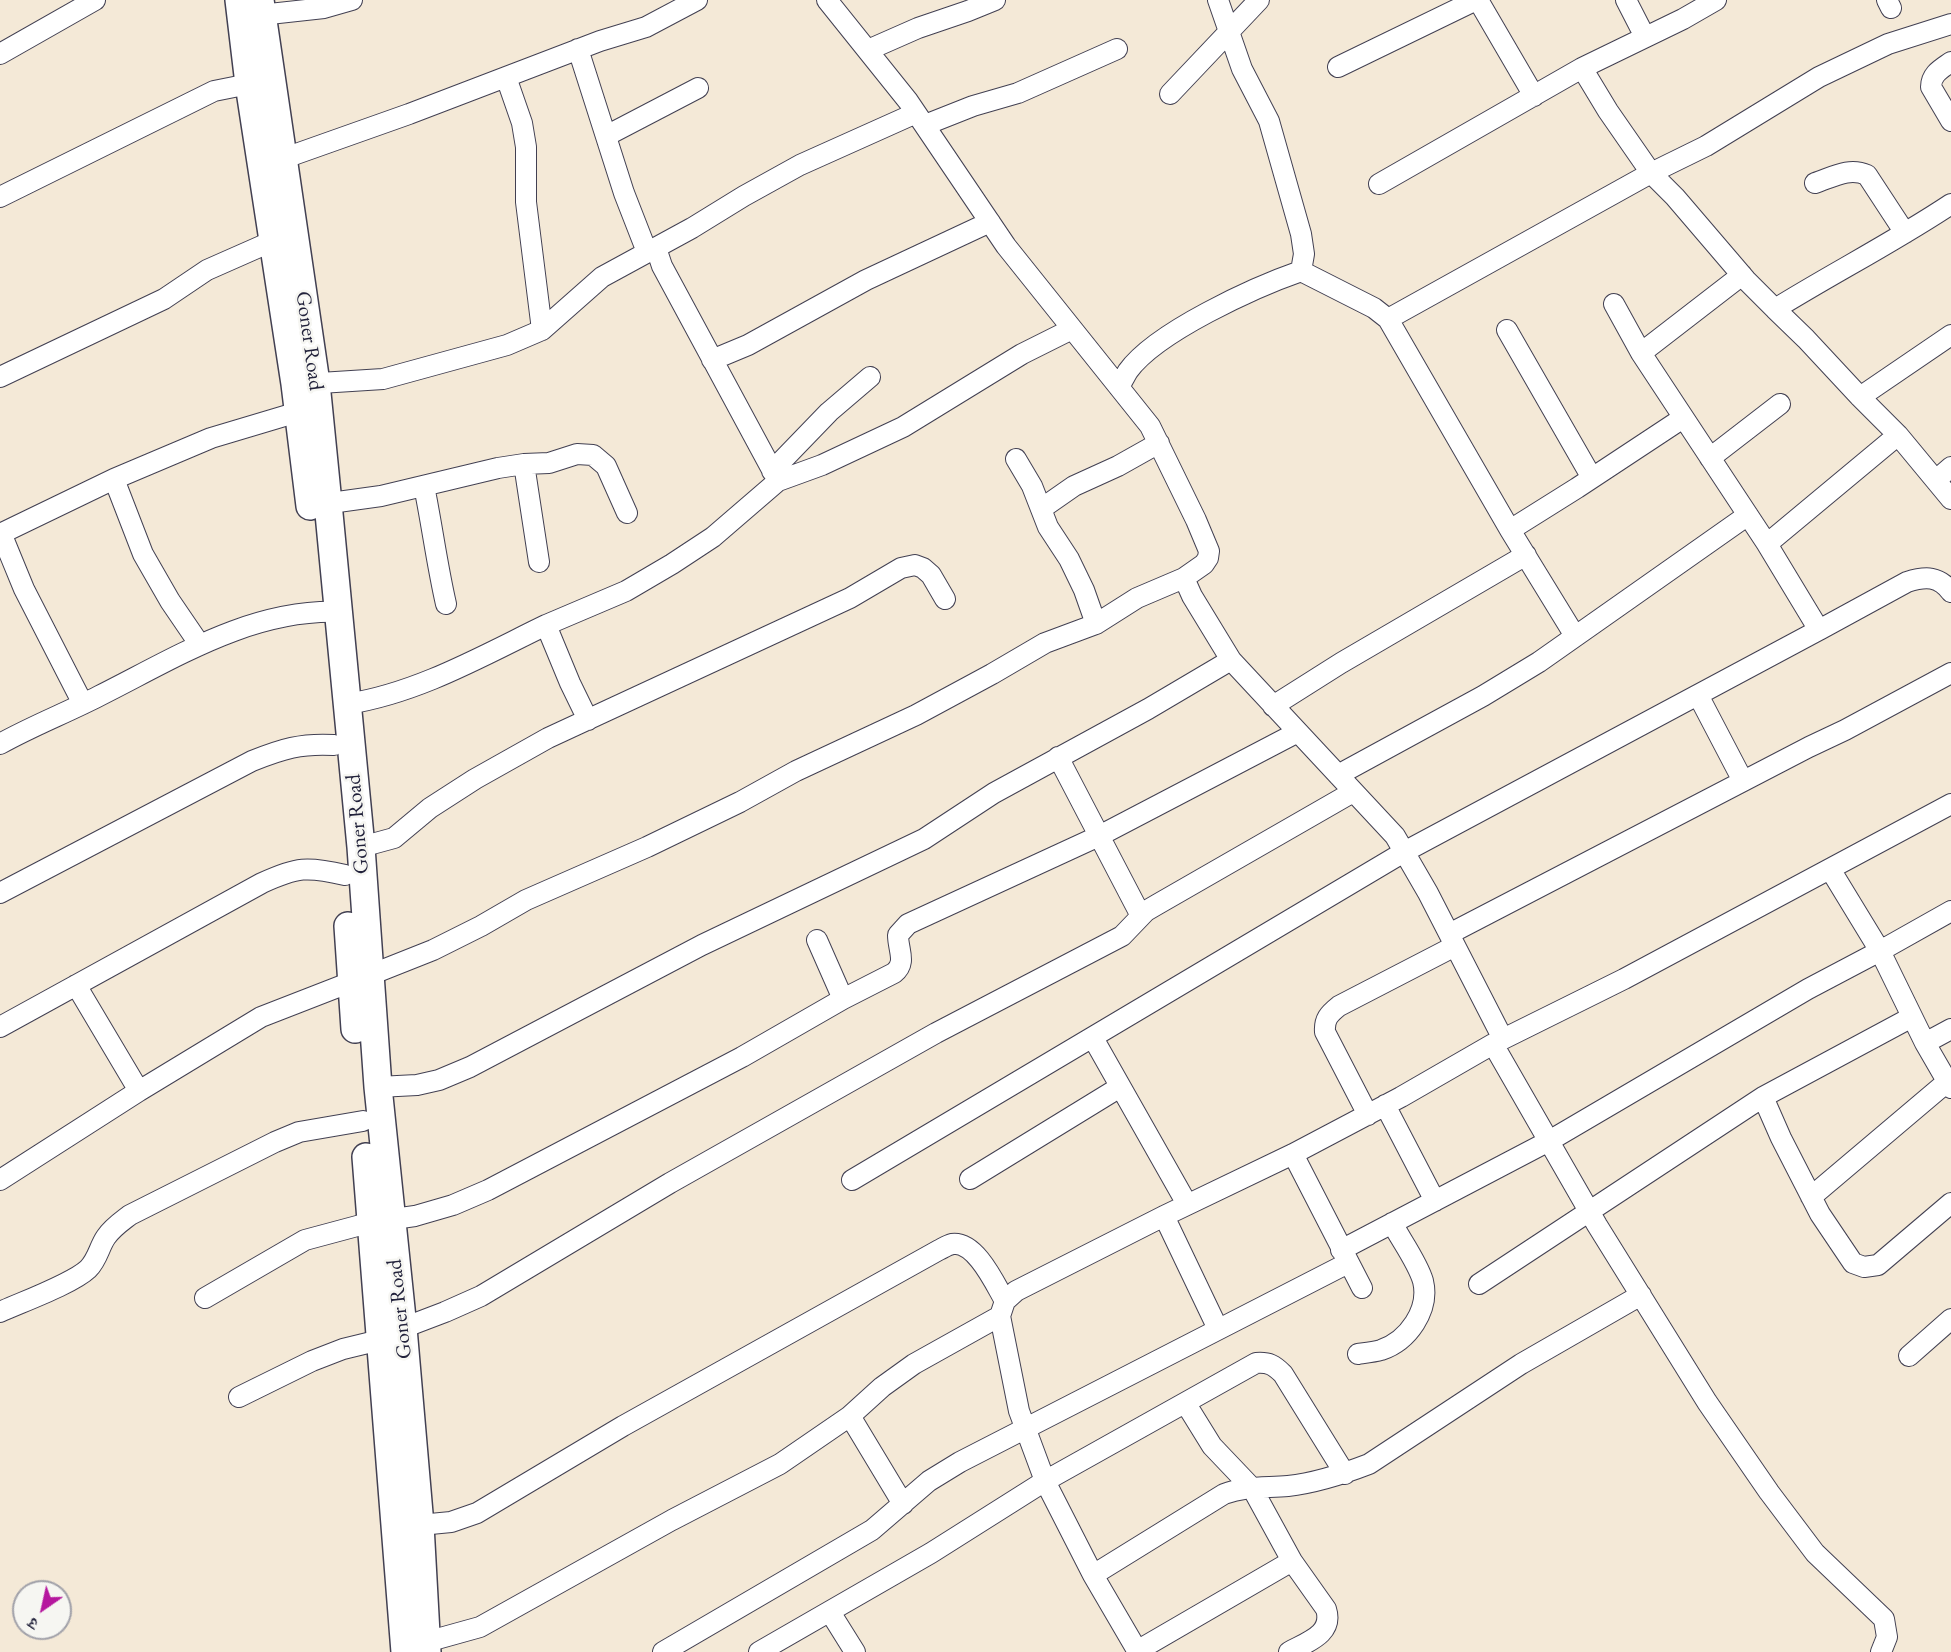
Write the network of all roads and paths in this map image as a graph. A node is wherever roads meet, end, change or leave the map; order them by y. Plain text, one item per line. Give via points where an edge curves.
1 (95, 0) edge
2 (352, 0) edge
3 (697, 0) edge
4 (827, 0) edge
5 (995, 0) edge
6 (1218, 0) edge
7 (1258, 0) edge
8 (1477, 0) edge
9 (1626, 0) edge
10 (1716, 0) edge
11 (250, 8) edge
12 (1951, 24) edge
13 (1229, 32) junction
14 (1645, 37) junction
15 (578, 49) junction
16 (1117, 49) dead end
17 (868, 50) junction
18 (0, 54) edge
19 (1951, 62) edge
20 (1338, 67) dead end
21 (1582, 68) junction
22 (506, 77) junction
23 (249, 84) junction
24 (698, 88) dead end
25 (1170, 94) dead end
26 (1534, 96) junction
27 (920, 119) junction
28 (1951, 121) edge
29 (606, 136) junction
30 (282, 159) junction
31 (1651, 172) junction
32 (1815, 183) dead end
33 (1379, 184) dead end
34 (0, 196) edge
35 (1951, 204) edge
36 (990, 222) junction
37 (1905, 233) junction
38 (284, 238) junction
39 (651, 250) junction
40 (1301, 272) junction
41 (1742, 275) junction
42 (1614, 304) dead end
43 (1775, 309) junction
44 (1388, 319) junction
45 (1072, 329) junction
46 (542, 330) junction
47 (1507, 330) dead end
48 (1951, 335) edge
49 (1641, 353) junction
50 (712, 360) junction
51 (0, 377) edge
52 (870, 377) dead end
53 (305, 384) junction
54 (1119, 387) junction
55 (1860, 397) junction
56 (1780, 404) dead end
57 (298, 411) junction
58 (1683, 418) junction
59 (1898, 435) junction
60 (1159, 443) junction
61 (1710, 458) junction
62 (1016, 459) dead end
63 (524, 464) junction
64 (1943, 473) edge
65 (775, 476) junction
66 (1592, 478) junction
67 (114, 479) junction
68 (424, 486) junction
69 (1951, 499) edge
70 (319, 504) junction
71 (1041, 509) junction
72 (627, 513) dead end
73 (1748, 515) junction
74 (1510, 530) junction
75 (1, 533) edge
76 (1767, 544) junction
77 (1526, 555) junction
78 (539, 562) dead end
79 (1184, 578) junction
80 (1951, 592) edge
81 (945, 599) dead end
82 (446, 604) dead end
83 (331, 612) junction
84 (1096, 624) junction
85 (546, 625) junction
86 (1819, 630) junction
87 (1575, 636) junction
88 (200, 645) junction
89 (1231, 660) junction
90 (1951, 673) edge
91 (1698, 695) junction
92 (83, 704) junction
93 (347, 704) junction
94 (1273, 706) junction
95 (588, 720) junction
96 (1298, 732) junction
97 (0, 744) edge
98 (334, 745) junction
99 (1058, 757) junction
100 (1338, 775) junction
101 (1743, 781) junction
102 (1353, 792) junction
103 (1951, 804) edge
104 (1099, 836) junction
105 (361, 847) junction
106 (1404, 852) junction
107 (1830, 869) junction
108 (345, 874) junction
109 (0, 893) edge
110 (1951, 911) edge
111 (1141, 916) junction
112 (817, 940) dead end
113 (1452, 940) junction
114 (1880, 951) junction
115 (361, 978) junction
116 (76, 985) junction
117 (843, 999) junction
118 (1912, 1017) junction
119 (0, 1027) edge
120 (1951, 1029) edge
121 (1092, 1038) junction
122 (1498, 1041) junction
123 (1925, 1043) junction
124 (1949, 1085) edge
125 (1120, 1087) junction
126 (378, 1088) junction
127 (139, 1091) junction
128 (1763, 1097) junction
129 (1385, 1105) junction
130 (1368, 1115) junction
131 (363, 1121) junction
132 (1549, 1141) junction
133 (1293, 1154) junction
134 (970, 1179) dead end
135 (0, 1180) edge
136 (852, 1180) dead end
137 (1811, 1197) junction
138 (1435, 1201) junction
139 (1951, 1203) edge
140 (1187, 1204) junction
141 (1589, 1211) junction
142 (1164, 1216) junction
143 (382, 1221) junction
144 (1392, 1223) junction
145 (1345, 1256) junction
146 (1479, 1284) dead end
147 (1362, 1288) dead end
148 (1641, 1295) junction
149 (205, 1299) dead end
150 (1003, 1309) junction
151 (0, 1312) edge
152 (1951, 1319) edge
153 (1218, 1329) junction
154 (391, 1334) junction
155 (1358, 1354) dead end
156 (1909, 1356) dead end
157 (238, 1397) dead end
158 (1186, 1404) junction
159 (850, 1416) junction
160 (1025, 1428) junction
161 (1345, 1473) junction
162 (1046, 1481) junction
163 (1252, 1488) junction
164 (903, 1504) junction
165 (420, 1525) junction
166 (1292, 1561) junction
167 (1094, 1575) junction
168 (830, 1612) junction
169 (416, 1650) edge
170 (1138, 1651) edge
171 (663, 1652) edge
172 (759, 1652) edge
173 (855, 1652) edge
174 (1289, 1652) edge
175 (1881, 1652) edge

1 - 18 street
2 - 11 street via 324,8
3 - 15 street via 646,27
4 - 17 street
5 - 17 street
6 - 13 street
7 - 13 street
8 - 20 street
8 - 26 street
9 - 14 street
10 - 14 street
11 - 23 street, Goner Road
11 - 30 street, Goner Road
12 - 31 street via 1888,44 1819,77 1706,146
13 - 25 street
13 - 40 street via 1242,69 1269,121 1301,234
14 - 21 street
15 - 22 street
15 - 29 street
16 - 27 street via 1018,93
17 - 27 street
19 - 28 street via 1931,81
21 - 26 street
21 - 31 street
22 - 30 street
22 - 46 street via 526,147 526,202
23 - 34 street via 214,91 187,103
23 - 38 street, Goner Road
24 - 29 street
26 - 33 street
27 - 36 street
27 - 39 street via 800,165
29 - 39 street via 624,193
30 - 38 street, Goner Road
31 - 41 street
31 - 44 street
32 - 37 street via 1849,171 1867,175
35 - 37 street
36 - 45 street
36 - 50 street via 856,285 748,345
37 - 43 street
38 - 51 street via 207,270 164,299
38 - 53 street, Goner Road
39 - 46 street via 602,277
39 - 50 street
40 - 44 street via 1374,308
40 - 54 street via 1237,298 1182,328 1148,351
41 - 43 street
41 - 49 street
42 - 49 street
43 - 55 street
44 - 74 street
45 - 54 street
45 - 65 street via 1022,354 903,427 822,465
46 - 53 street via 507,345 382,379
47 - 66 street
48 - 55 street
49 - 58 street
50 - 65 street
52 - 65 street via 829,412
53 - 57 street, Goner Road
53 - 70 street, Goner Road
54 - 60 street
55 - 59 street
56 - 61 street
57 - 67 street via 211,438
57 - 70 street, Goner Road
58 - 61 street
58 - 66 street
59 - 64 street
59 - 76 street
60 - 71 street via 1074,486
60 - 79 street via 1209,551 1204,564
61 - 73 street
62 - 71 street
63 - 68 street
63 - 72 street via 549,463 577,454 593,455 606,466
63 - 78 street
64 - 69 street
65 - 85 street via 713,537 672,564 626,591
66 - 74 street
67 - 75 street
67 - 88 street via 143,554
68 - 70 street
68 - 82 street
70 - 83 street, Goner Road
71 - 84 street via 1084,590
73 - 76 street
73 - 87 street
74 - 77 street
75 - 92 street via 24,589
76 - 86 street
77 - 87 street
77 - 94 street
79 - 84 street via 1137,598
79 - 89 street
80 - 86 street via 1944,582 1933,578 1907,582
81 - 95 street via 923,568 901,568 850,597
83 - 88 street via 282,616 236,628
83 - 93 street, Goner Road
83 - 98 street, Goner Road
84 - 115 street via 1045,643 916,715 647,847 526,900 433,950
85 - 93 street via 402,691
85 - 95 street
86 - 91 street
87 - 100 street via 1483,696
88 - 92 street
89 - 94 street
89 - 99 street via 1148,710
90 - 101 street
91 - 101 street
91 - 106 street
92 - 97 street
93 - 105 street, Goner Road
94 - 96 street
95 - 105 street via 475,779 430,808 394,838
96 - 100 street
96 - 104 street
98 - 108 street, Goner Road
98 - 109 street via 282,749 252,761
99 - 104 street
99 - 126 street via 924,838 702,945 470,1067 439,1080
100 - 102 street
101 - 113 street
102 - 106 street via 1395,836
102 - 111 street
103 - 107 street
104 - 111 street
104 - 117 street via 908,924 898,935 902,960 899,969
105 - 115 street, Goner Road
106 - 113 street
106 - 121 street
107 - 114 street
107 - 122 street
108 - 115 street, Goner Road
108 - 116 street via 316,868 288,871
110 - 114 street
111 - 154 street via 1122,936 936,1033 670,1183 482,1296
112 - 117 street
113 - 122 street
113 - 130 street via 1340,1006 1324,1022 1325,1032
114 - 118 street
114 - 132 street
115 - 126 street, Goner Road
115 - 127 street via 261,1017
115 - 131 street, Goner Road
116 - 119 street
116 - 127 street
117 - 143 street via 742,1058 488,1190 416,1216
118 - 123 street
118 - 128 street
120 - 123 street
121 - 125 street
121 - 136 street
122 - 129 street
122 - 132 street
123 - 124 street
124 - 137 street
125 - 134 street
125 - 140 street
126 - 143 street, Goner Road
127 - 135 street
128 - 137 street
128 - 141 street
129 - 130 street
129 - 138 street
130 - 133 street
131 - 143 street, Goner Road
131 - 151 street via 299,1132 130,1215 105,1238 87,1269
132 - 138 street
132 - 141 street
133 - 140 street
133 - 145 street
137 - 139 street via 1853,1263 1864,1267 1878,1265
138 - 144 street
140 - 142 street
141 - 146 street
141 - 148 street
142 - 150 street via 1016,1291
142 - 153 street
143 - 149 street via 305,1240
143 - 154 street, Goner Road
144 - 145 street
144 - 155 street via 1422,1278 1422,1310 1410,1331 1393,1344
145 - 147 street
145 - 153 street
148 - 161 street via 1521,1364 1369,1464
148 - 175 street via 1769,1492 1815,1552 1884,1619 1887,1637
150 - 159 street via 914,1364
150 - 160 street
150 - 165 street via 977,1256 964,1245 952,1244 623,1426 477,1513 451,1522
152 - 156 street
153 - 160 street
154 - 157 street via 312,1361
154 - 165 street, Goner Road
154 - 169 street, Goner Road
158 - 161 street via 1256,1363 1274,1365
158 - 162 street
158 - 163 street via 1212,1446
159 - 164 street
159 - 169 street via 780,1464 516,1608 480,1627
160 - 162 street
160 - 164 street via 929,1481
161 - 163 street via 1290,1486
162 - 167 street
162 - 168 street
163 - 166 street
163 - 167 street via 1224,1494
164 - 171 street via 872,1530
165 - 169 street, Goner Road
166 - 170 street
166 - 174 street via 1329,1617 1322,1633
167 - 170 street
168 - 172 street
168 - 173 street

